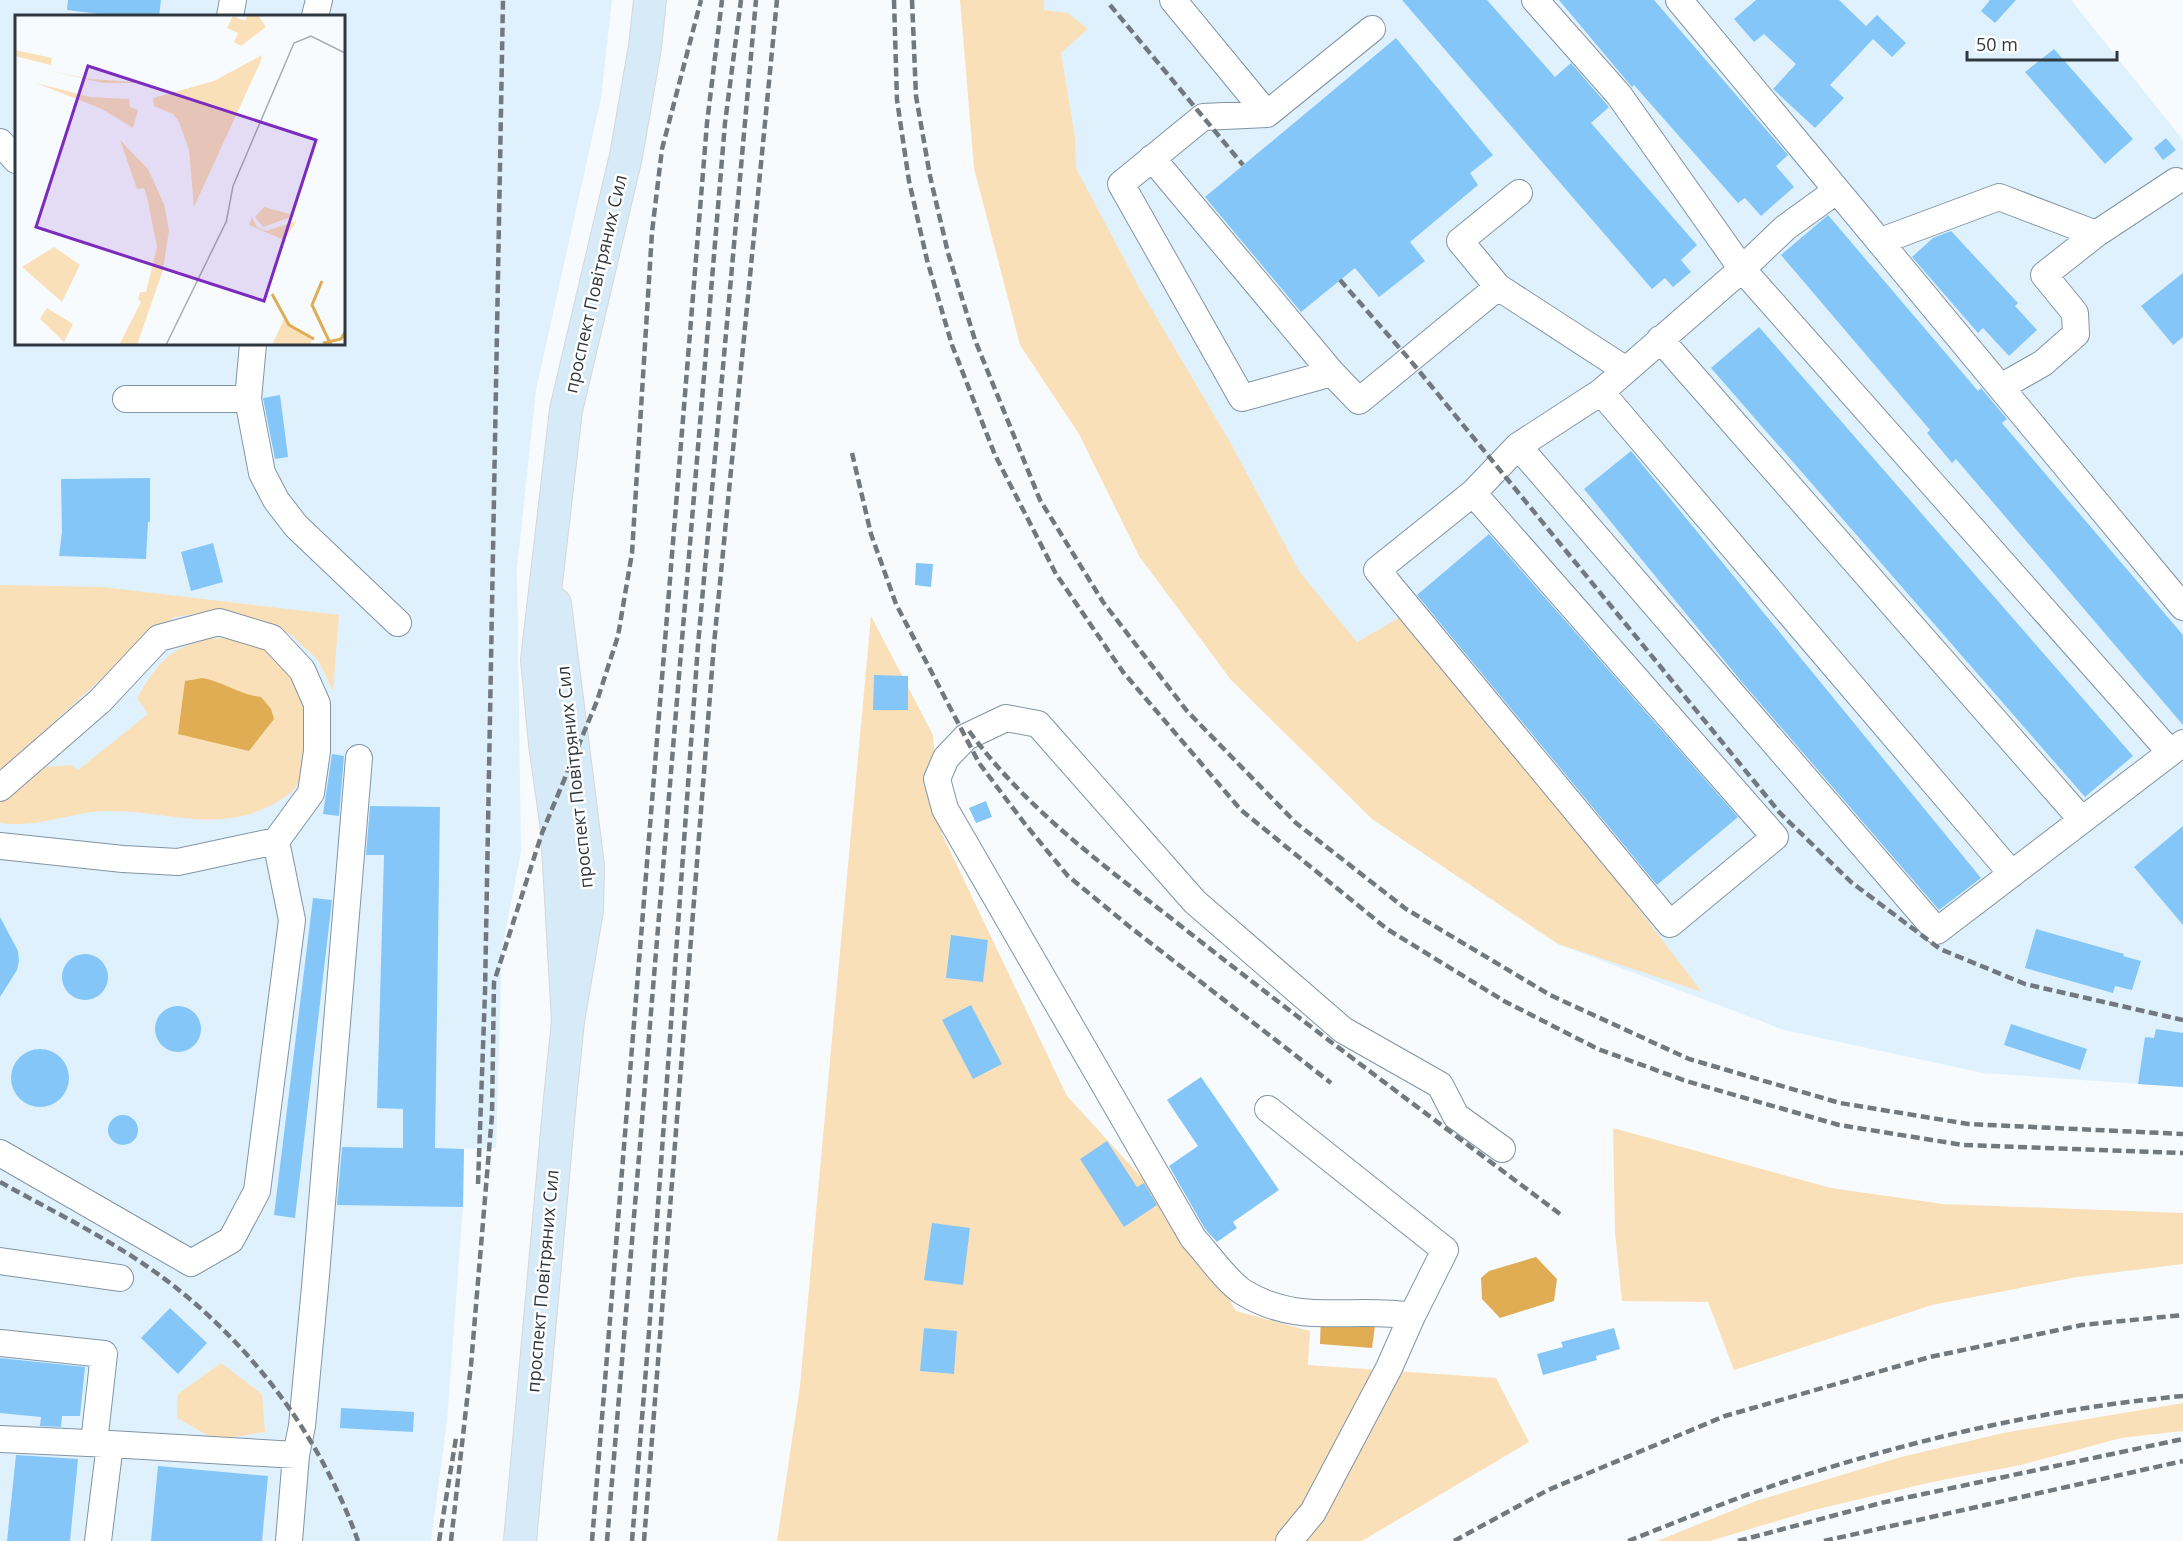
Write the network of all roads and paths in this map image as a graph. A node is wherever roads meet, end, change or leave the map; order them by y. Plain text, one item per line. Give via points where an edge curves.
1 (233, 0) edge
2 (319, 0) edge
3 (650, 0) edge
4 (1173, 0) edge
5 (1535, 0) edge
6 (1679, 0) edge
7 (230, 15) edge
8 (315, 15) edge
9 (1371, 29) dead end
10 (1267, 114) junction
11 (0, 142) edge
12 (1152, 158) junction
13 (15, 159) edge
14 (2176, 182) dead end
15 (1836, 191) junction
16 (1519, 194) dead end
17 (2096, 234) junction
18 (1881, 241) junction
19 (1742, 269) junction
20 (1498, 287) junction
21 (1660, 339) junction
22 (253, 345) edge
23 (1626, 370) junction
24 (1332, 373) junction
25 (2001, 387) junction
26 (1601, 392) junction
27 (126, 399) dead end
28 (248, 399) junction
29 (1518, 446) junction
30 (1473, 493) junction
31 (2183, 607) edge
32 (398, 622) dead end
33 (2177, 748) edge
34 (359, 758) dead end
35 (0, 788) edge
36 (2082, 820) junction
37 (276, 841) junction
38 (0, 846) edge
39 (2012, 874) junction
40 (1268, 1108) dead end
41 (1502, 1149) dead end
42 (0, 1153) edge
43 (0, 1261) edge
44 (120, 1278) dead end
45 (1413, 1316) junction
46 (0, 1343) edge
47 (0, 1439) edge
48 (102, 1443) junction
49 (296, 1455) junction
50 (98, 1541) edge
51 (288, 1541) edge
52 (520, 1541) edge
53 (1289, 1541) edge

1 - 7 lane
2 - 8 lane
3 - 52 main road, проспект Повітряних Сил via 626,156 566,410 554,502 549,568 588,866 587,910 567,1021
4 - 10 lane
5 - 19 lane via 1619,95
6 - 15 lane
9 - 10 lane
10 - 12 lane via 1203,117
11 - 13 lane
12 - 24 lane
12 - 24 lane via 1121,184 1242,398
14 - 17 lane
15 - 18 lane
15 - 19 lane via 1785,228
16 - 20 lane via 1460,241
17 - 18 lane via 1999,197
17 - 25 lane via 2044,275 2075,313 2076,334 2043,363
18 - 25 lane
19 - 21 lane
19 - 33 lane
20 - 23 lane
20 - 24 lane via 1359,401
21 - 23 lane
21 - 36 lane
22 - 28 lane
23 - 26 lane
25 - 31 lane
26 - 29 lane
26 - 39 lane
27 - 28 lane
28 - 32 lane via 262,473 276,500 296,526
29 - 30 lane
29 - 39 lane via 1937,931
30 - 30 lane via 1775,837 1670,924 1377,570
33 - 36 lane
34 - 49 lane via 315,1287
35 - 37 lane via 100,701 159,638 219,622 272,638 302,670 316,704 317,751 311,793
36 - 39 lane
37 - 38 lane via 178,862
37 - 42 lane via 292,920 257,1191 231,1240 191,1263
40 - 45 lane via 1445,1250
41 - 45 lane via 1456,1116 1440,1085 1343,1030 1195,902 1038,724 1006,717 966,737 946,758 937,779 945,808 1193,1238 1241,1291 1288,1312 1386,1311
43 - 44 lane
45 - 53 lane via 1313,1512
46 - 48 lane via 104,1354
47 - 48 lane
48 - 49 lane
48 - 50 lane
49 - 51 lane

